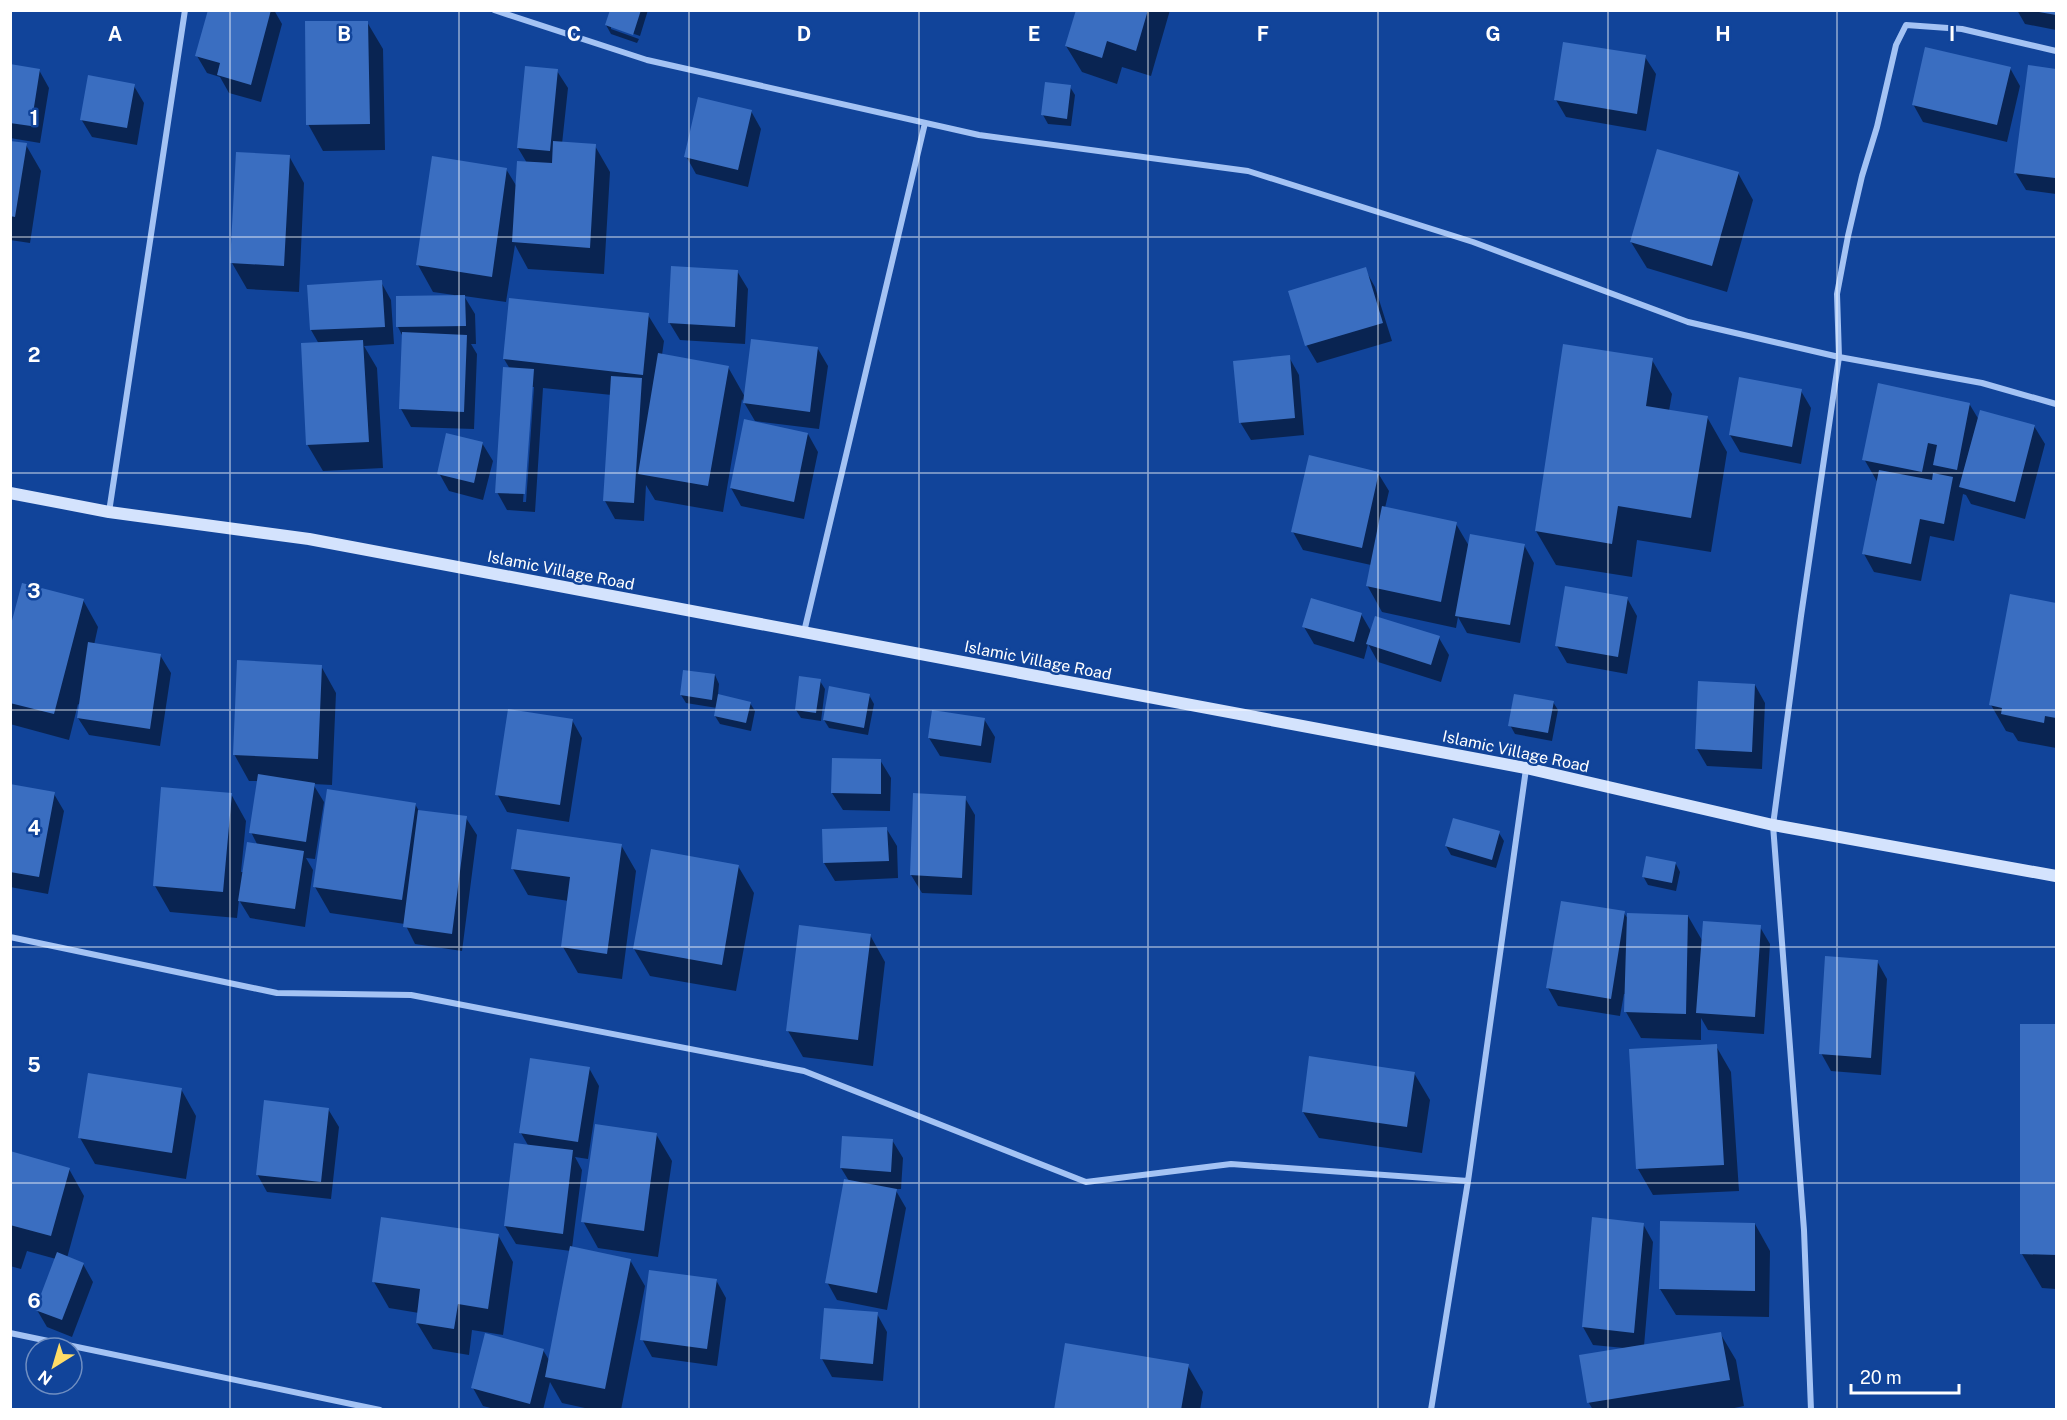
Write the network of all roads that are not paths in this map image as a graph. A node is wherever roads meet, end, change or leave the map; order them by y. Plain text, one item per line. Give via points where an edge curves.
1 (185, 10) edge
2 (494, 10) edge
3 (2056, 51) edge
4 (925, 123) junction
5 (1839, 357) junction
6 (2056, 404) edge
7 (10, 493) edge
8 (109, 512) junction
9 (804, 632) junction
10 (1526, 768) junction
11 (1773, 825) junction
12 (2056, 876) edge
13 (10, 937) edge
14 (1468, 1181) junction
15 (10, 1332) edge
16 (380, 1410) edge
17 (1431, 1410) edge
18 (1811, 1410) edge

1 - 8 street
2 - 4 street via 647,60
3 - 5 street via 1962,29 1906,25 1896,45 1848,236 1837,294
4 - 5 street via 979,135 1248,171 1473,242 1688,322
4 - 9 street
5 - 6 street via 1982,382
5 - 11 street
7 - 8 street, Islamic Village Road
8 - 9 street, Islamic Village Road via 309,539
9 - 10 street, Islamic Village Road
10 - 11 street, Islamic Village Road
10 - 14 street
11 - 12 street, Islamic Village Road
11 - 18 street via 1804,1230
13 - 14 street via 277,993 411,995 804,1071 1086,1182 1231,1164
14 - 17 street
15 - 16 street

